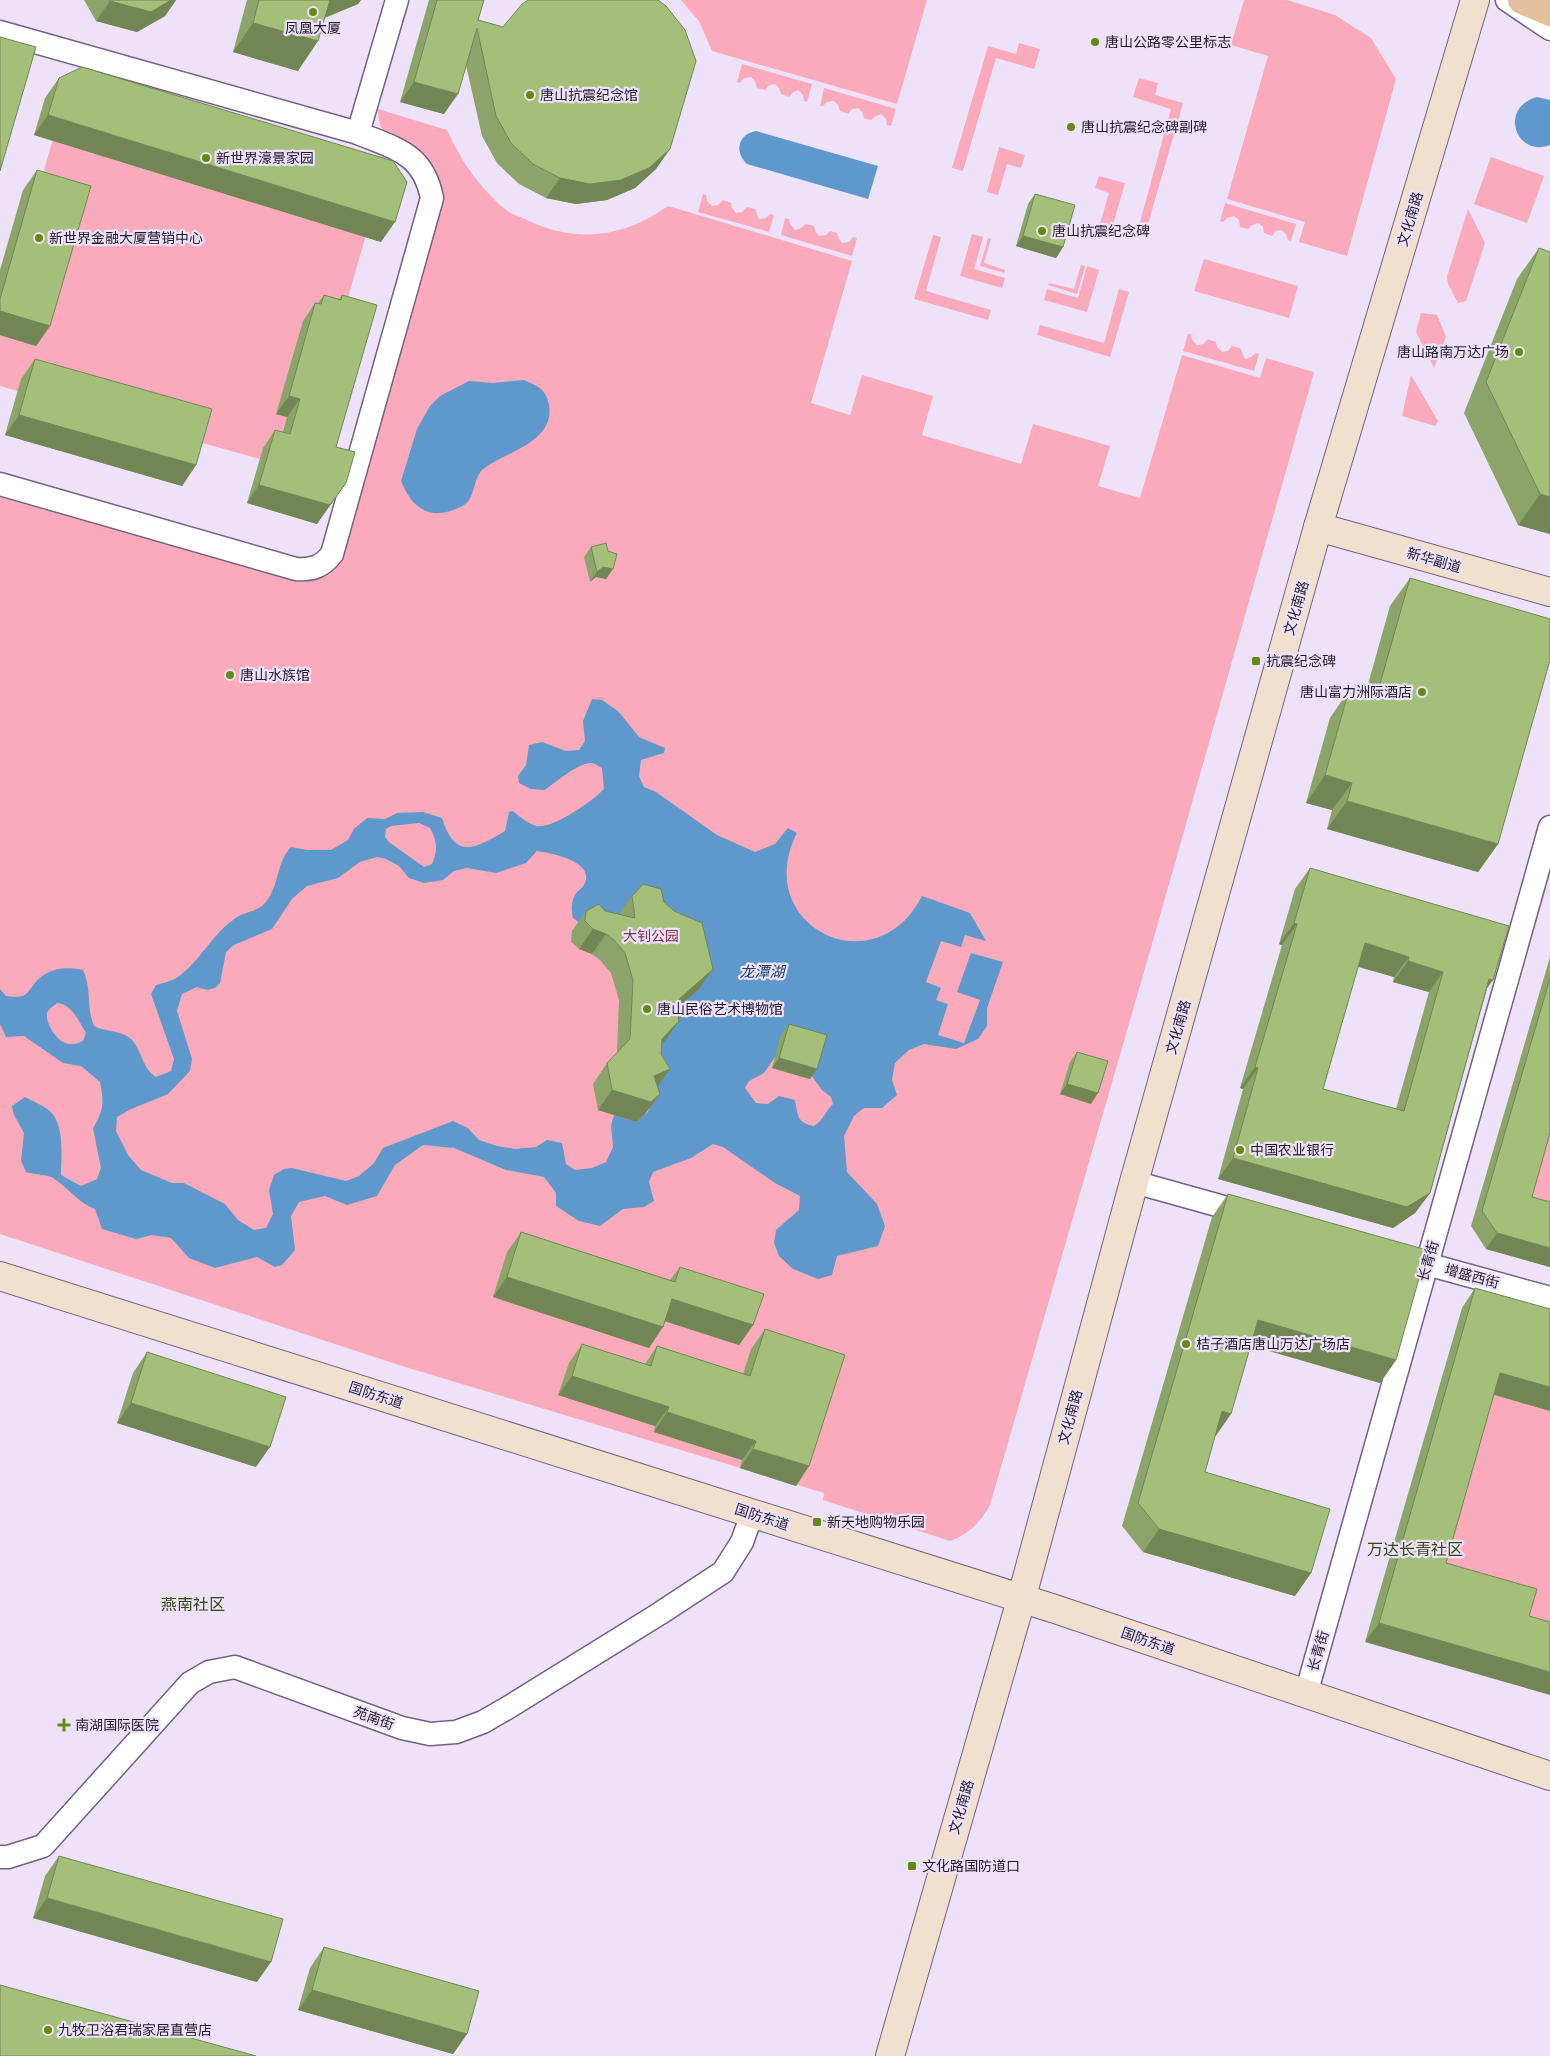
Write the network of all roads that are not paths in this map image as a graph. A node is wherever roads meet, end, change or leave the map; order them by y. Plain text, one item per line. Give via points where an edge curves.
1 (397, 0) edge
2 (1475, 0) edge
3 (1507, 0) edge
4 (1522, 0) edge
5 (1550, 12) edge
6 (1550, 28) edge
7 (0, 32) edge
8 (358, 133) junction
9 (0, 484) edge
10 (1318, 527) junction
11 (1550, 592) edge
12 (1550, 827) edge
13 (1134, 1182) junction
14 (1266, 1219) edge
15 (1389, 1253) edge
16 (1427, 1264) junction
17 (0, 1276) edge
18 (1550, 1287) edge
19 (1550, 1298) edge
20 (1550, 1308) edge
21 (752, 1514) junction
22 (1020, 1600) junction
23 (1306, 1694) junction
24 (1550, 1776) edge
25 (0, 1857) edge
26 (890, 2056) edge

1 - 8 street
2 - 10 street, 文化南路
3 - 6 street
4 - 5 main road
7 - 8 street
8 - 9 street via 404,153 416,162 429,181 432,198 332,554 325,563 310,570 296,569
10 - 11 street, 新华副道
10 - 13 street, 文化南路
12 - 16 street, 长青街
13 - 14 street
13 - 22 street, 文化南路
15 - 16 street, 增盛西街
16 - 18 street via 1441,1257
16 - 19 street, 增盛西街
16 - 20 street via 1442,1278
16 - 23 street, 长青街
17 - 21 street, 国防东道
21 - 22 street, 国防东道
21 - 25 street, 苑南街 via 742,1542 723,1572 509,1707 456,1732 430,1734 402,1728 235,1667 209,1672 190,1684 43,1846
22 - 23 street, 国防东道
22 - 26 street, 文化南路
23 - 24 street, 国防东道

